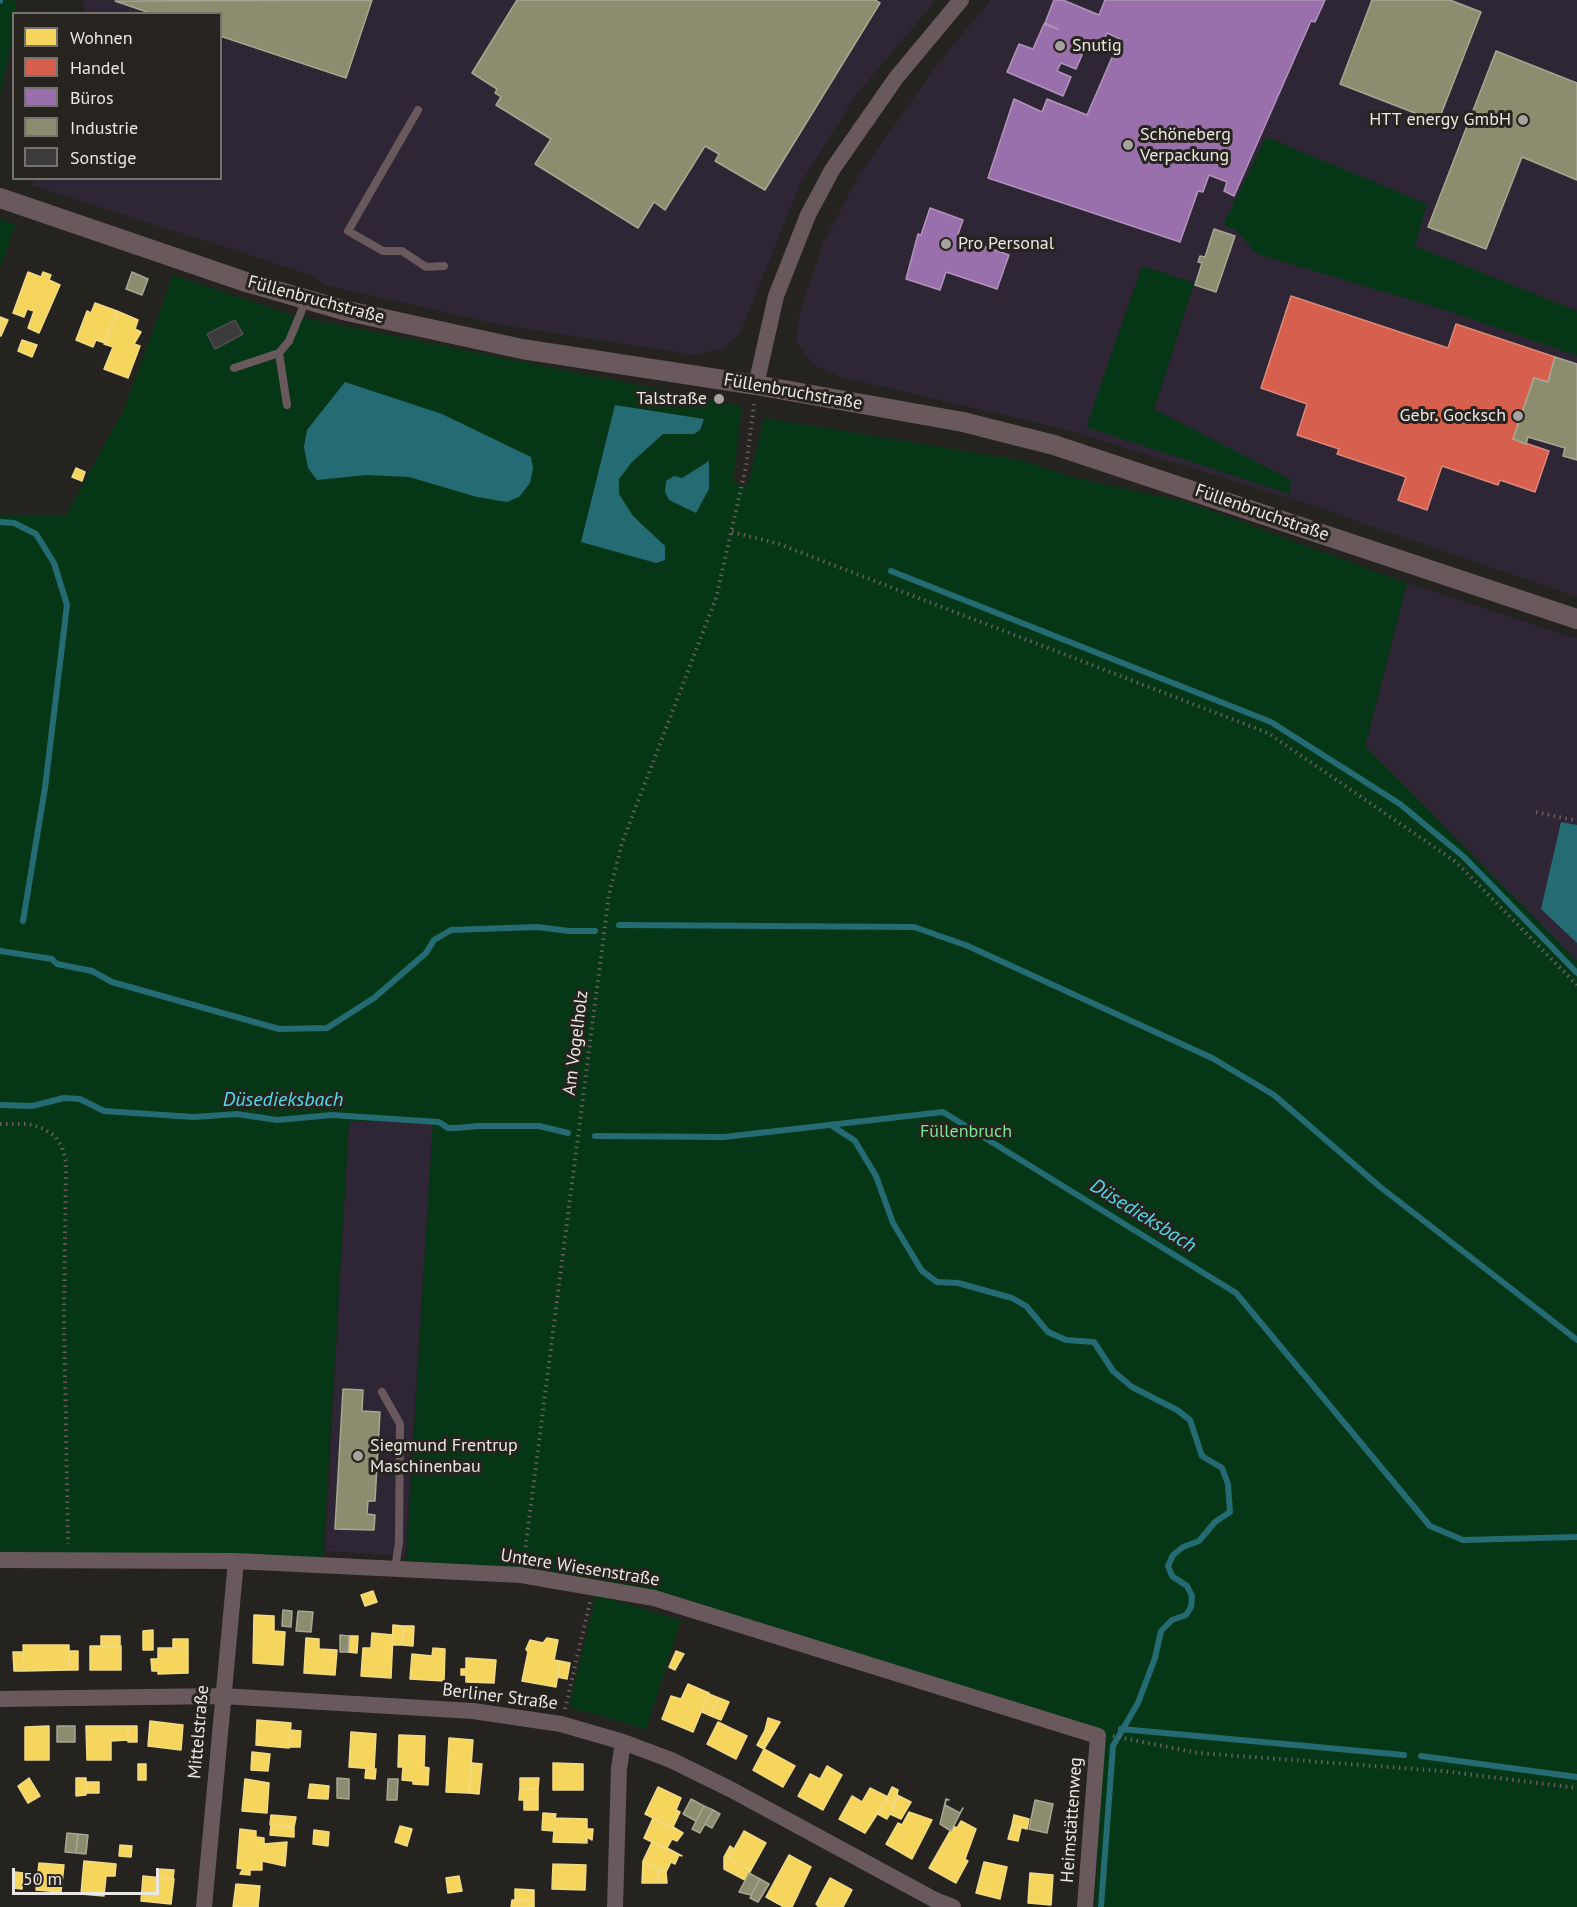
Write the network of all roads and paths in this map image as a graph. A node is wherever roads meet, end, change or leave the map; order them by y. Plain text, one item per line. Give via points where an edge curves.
1 (961, 0) edge
2 (418, 111) dead end
3 (0, 198) edge
4 (444, 266) dead end
5 (306, 299) junction
6 (279, 352) junction
7 (234, 368) dead end
8 (756, 385) junction
9 (287, 405) dead end
10 (732, 532) junction
11 (1577, 619) edge
12 (1536, 812) dead end
13 (1577, 820) edge
14 (1577, 985) edge
15 (0, 1124) edge
16 (382, 1392) dead end
17 (0, 1560) edge
18 (68, 1560) junction
19 (236, 1561) junction
20 (395, 1569) junction
21 (521, 1575) junction
22 (594, 1587) junction
23 (222, 1696) junction
24 (0, 1699) edge
25 (561, 1724) junction
26 (1098, 1737) junction
27 (623, 1742) junction
28 (1577, 1788) edge
29 (204, 1907) edge
30 (615, 1907) edge
31 (953, 1907) edge
32 (1085, 1907) edge

1 - 8 street via 896,78 832,170 808,215 776,296
2 - 4 lane via 348,231 383,251 402,251 426,267
3 - 5 street, Füllenbruchstraße
5 - 6 lane via 289,342
5 - 8 street, Füllenbruchstraße via 522,349
6 - 7 lane
6 - 9 lane
8 - 10 path, Am Vogelholz via 746,467
8 - 11 street, Füllenbruchstraße via 963,422 1054,445
10 - 14 path via 779,544 1268,733 1456,862
10 - 21 path, Am Vogelholz via 716,598 622,843 609,894
12 - 13 path
15 - 18 path via 29,1124 44,1129 55,1136 66,1162
16 - 20 lane via 400,1424 399,1542
17 - 18 street, Untere Wiesenstraße
18 - 19 street, Untere Wiesenstraße
19 - 20 street, Untere Wiesenstraße
19 - 23 street, Mittelstraße
20 - 21 street, Untere Wiesenstraße
21 - 22 street, Untere Wiesenstraße
22 - 25 path
22 - 26 street, Untere Wiesenstraße via 654,1598
23 - 24 street, Berliner Straße
23 - 25 street, Berliner Straße via 473,1711
23 - 29 street, Mittelstraße
25 - 27 street, Berliner Straße
26 - 28 path via 1118,1736 1198,1753 1442,1771
26 - 32 street, Heimstättenweg
27 - 30 street
27 - 31 street, Berliner Straße via 730,1789

